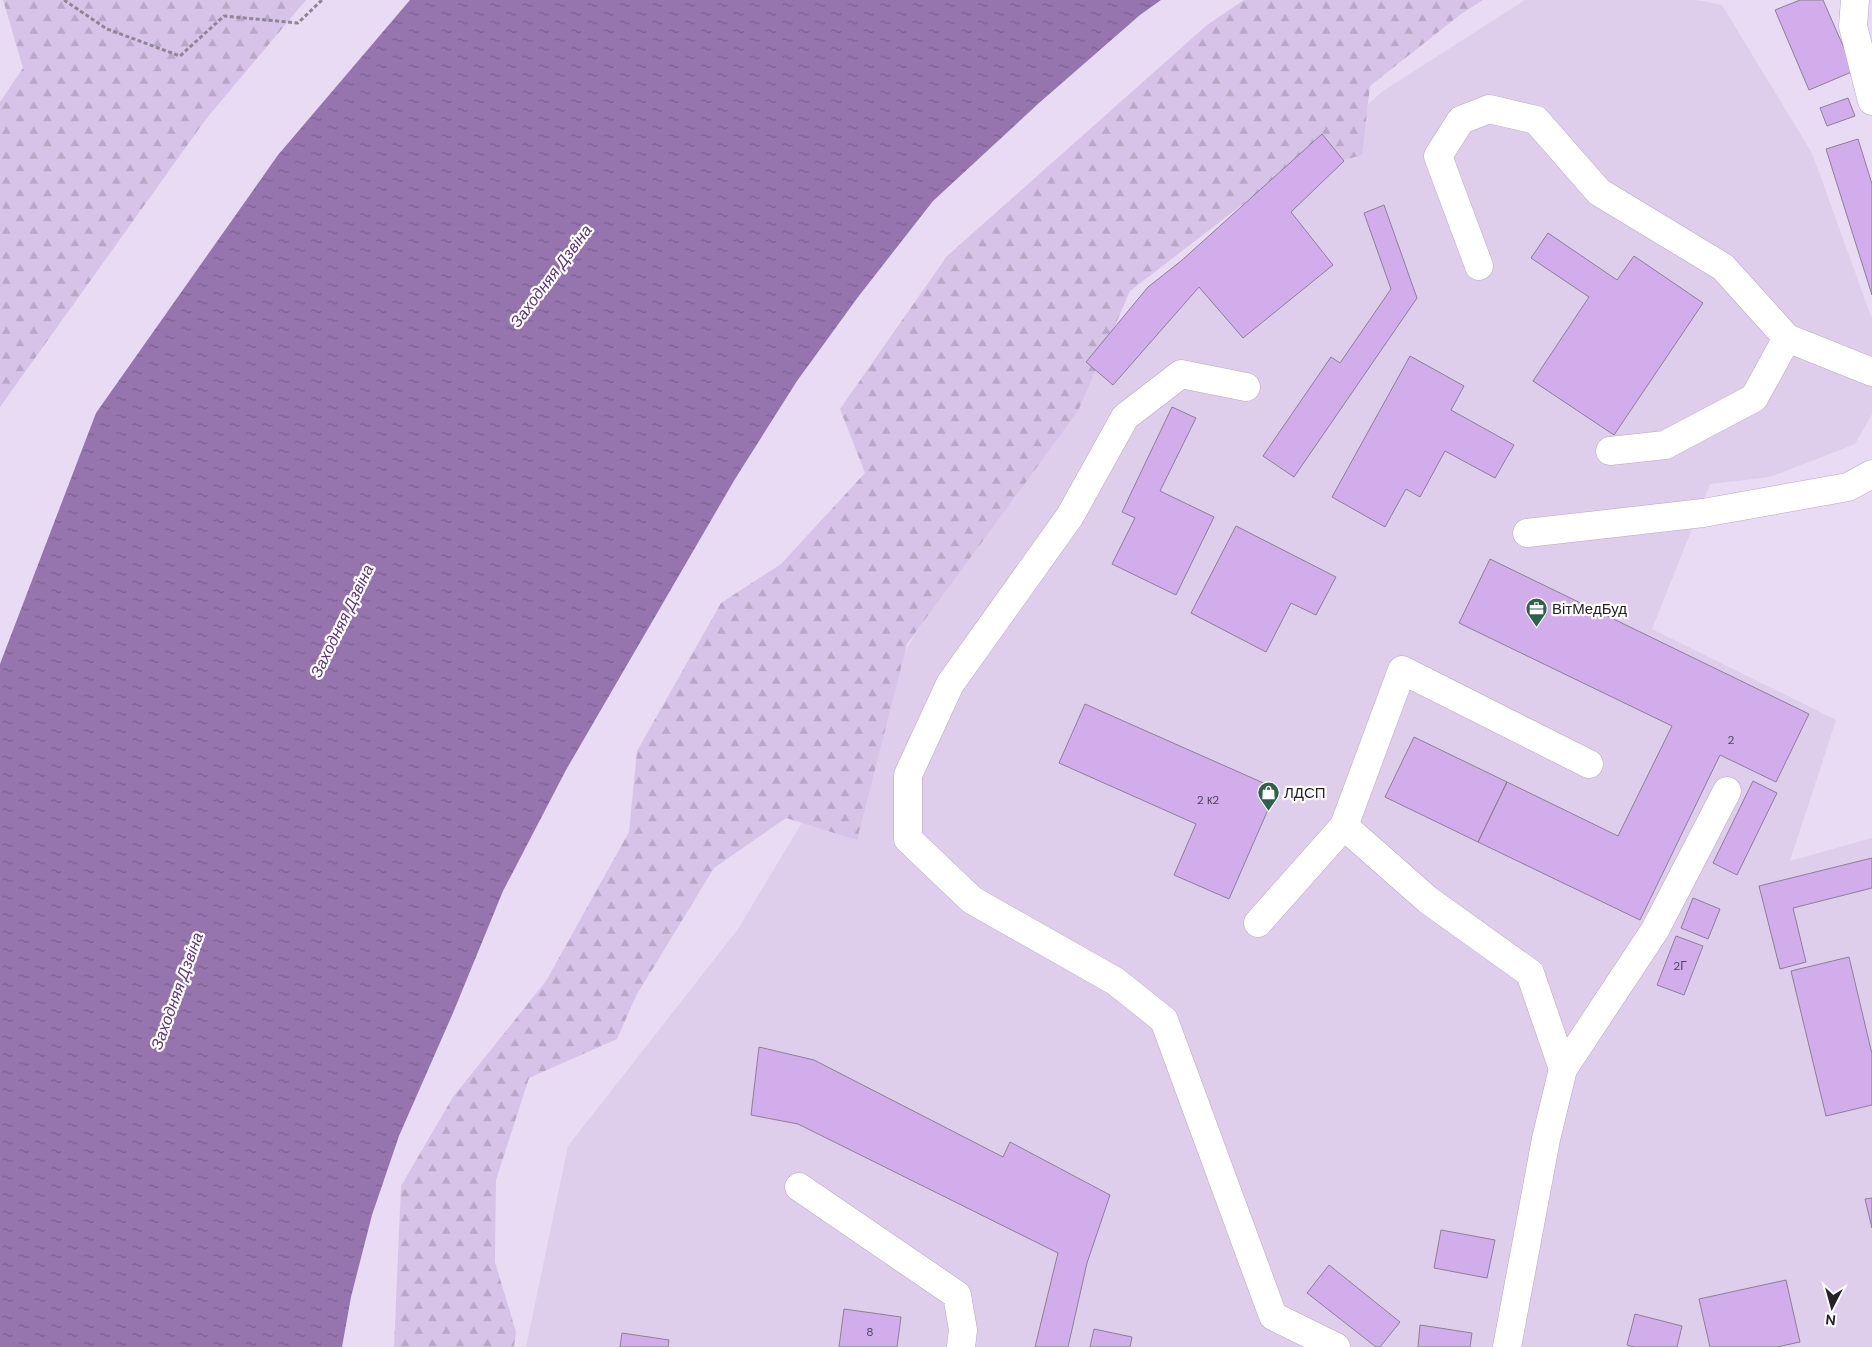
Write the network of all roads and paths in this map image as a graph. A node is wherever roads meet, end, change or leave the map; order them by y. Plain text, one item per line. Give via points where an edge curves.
1 (64, 0) edge
2 (322, 0) edge
3 (1855, 0) edge
4 (1872, 101) edge
5 (1479, 266) dead end
6 (1786, 338) junction
7 (1872, 372) edge
8 (1246, 387) dead end
9 (1610, 451) dead end
10 (1872, 474) edge
11 (1527, 533) dead end
12 (1589, 764) dead end
13 (1727, 791) dead end
14 (1344, 826) junction
15 (1258, 923) dead end
16 (1563, 1069) junction
17 (799, 1187) dead end
18 (961, 1347) edge
19 (1336, 1347) edge
20 (1507, 1347) edge

1 - 2 path via 107,29 180,56 224,16 298,23
3 - 4 lane via 1852,26
5 - 6 lane via 1438,156 1461,120 1490,109 1536,120 1599,192 1723,267
6 - 7 lane
6 - 9 lane via 1754,398 1665,445
8 - 19 lane via 1181,374 1125,417 1070,516 950,684 908,775 908,838 972,900 1115,981 1164,1020 1273,1316
10 - 11 lane via 1848,487 1703,513
12 - 14 lane via 1402,670
13 - 16 lane via 1655,930
14 - 15 lane
14 - 16 lane via 1428,900 1530,973
16 - 20 lane via 1546,1138
17 - 18 lane via 957,1295 963,1330

